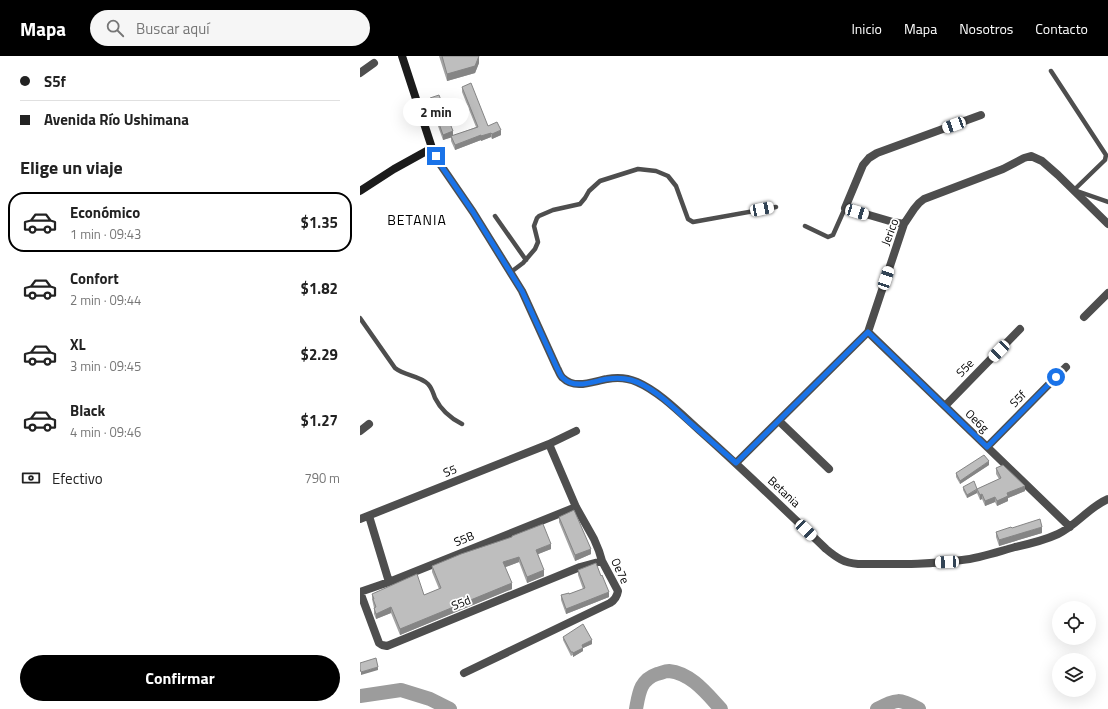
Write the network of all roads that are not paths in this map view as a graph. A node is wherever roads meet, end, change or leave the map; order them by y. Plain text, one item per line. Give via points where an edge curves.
1 (402, 56) edge
2 (374, 64) dead end
3 (1050, 71) dead end
4 (360, 73) edge
5 (981, 115) dead end
6 (432, 148) junction
7 (1074, 190) junction
8 (360, 191) edge
9 (1108, 202) edge
10 (776, 207) dead end
11 (845, 208) junction
12 (495, 216) dead end
13 (904, 224) junction
14 (1108, 224) edge
15 (805, 226) dead end
16 (526, 260) junction
17 (511, 272) junction
18 (1108, 293) edge
19 (1084, 317) dead end
20 (360, 318) edge
21 (1020, 329) dead end
22 (868, 332) junction
23 (1066, 367) dead end
24 (945, 406) junction
25 (779, 420) junction
26 (369, 424) dead end
27 (462, 424) dead end
28 (360, 431) edge
29 (576, 431) dead end
30 (549, 444) junction
31 (987, 447) junction
32 (736, 463) junction
33 (829, 469) dead end
34 (1108, 499) edge
35 (576, 507) junction
36 (369, 516) junction
37 (360, 519) edge
38 (1070, 527) junction
39 (602, 561) junction
40 (389, 582) junction
41 (360, 592) edge
42 (464, 673) dead end

1 - 6 street
2 - 4 street
3 - 7 lane via 1106,155 1105,160
5 - 11 street via 869,158 863,165
6 - 8 street
6 - 17 street
7 - 9 lane
7 - 13 street, Jerico via 1042,161 1031,156 1026,157 924,199
7 - 14 street, Jerico
10 - 16 lane via 693,222 688,219 676,186 668,176 656,171 638,169 600,181 580,204 539,216 534,226 537,246
11 - 13 street
11 - 15 lane via 833,235 828,237
12 - 16 lane
13 - 22 street, Jerico
16 - 17 lane
17 - 32 street, Betania via 563,379 571,383 590,383 616,378 637,382 671,405
18 - 19 street
20 - 27 lane via 395,368 428,384 445,412
21 - 24 street, S5e
22 - 24 street, Oe6g
22 - 25 street, Jerico
23 - 31 street, S5f
24 - 31 street, Oe6g
25 - 32 street, Jerico
25 - 33 street
26 - 28 street
29 - 30 street, S5
30 - 35 street, Oe7e
30 - 36 street, S5
31 - 38 street, Oe6g
32 - 38 street, Betania via 826,549 850,563 918,564 962,560 1046,539
34 - 38 street, Betania
35 - 39 street, Oe7e via 600,551
35 - 40 street, S5B
36 - 37 street, S5
36 - 40 street
39 - 41 street, S5d via 580,567 387,646 379,643
39 - 42 street, Oe7e via 618,591 615,599
40 - 41 street, S5B

